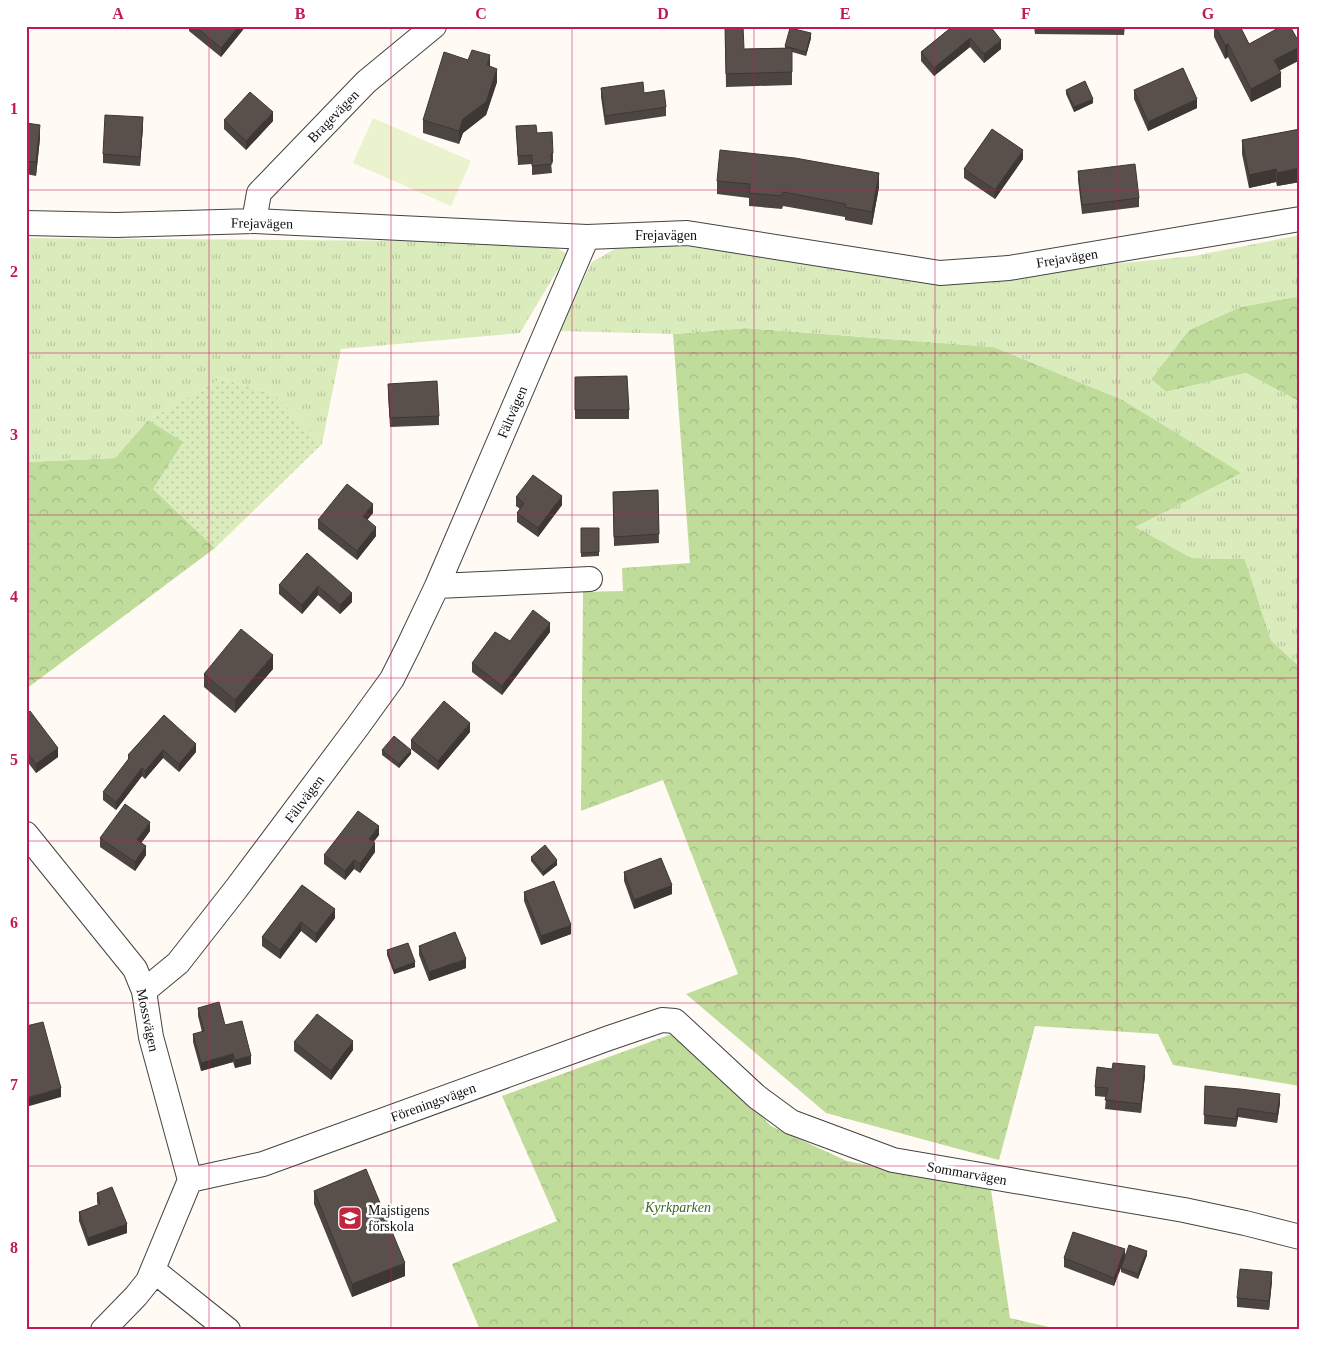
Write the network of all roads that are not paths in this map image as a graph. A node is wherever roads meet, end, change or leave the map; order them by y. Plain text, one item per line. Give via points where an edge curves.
1 (434, 26) edge
2 (1300, 219) edge
3 (254, 221) junction
4 (26, 223) edge
5 (587, 237) junction
6 (590, 579) dead end
7 (437, 586) junction
8 (26, 834) edge
9 (144, 991) junction
10 (675, 1022) joint
11 (190, 1180) junction
12 (1300, 1237) edge
13 (153, 1270) junction
14 (104, 1330) edge
15 (228, 1330) edge

1 - 3 street, Bragevägen via 366,82 259,194
2 - 5 street, Frejavägen via 1009,268 940,272 687,233
3 - 4 street, Frejavägen via 116,225
3 - 5 street, Frejavägen
5 - 7 street, Fältvägen
6 - 7 street
7 - 9 street, Fältvägen via 392,679 358,726 178,963
8 - 9 street, Mossvägen via 135,969
9 - 11 street, Mossvägen via 151,1037
10 - 11 street, Föreningsvägen via 662,1020 628,1031 262,1164
10 - 12 street, Sommarvägen via 757,1097 791,1122 893,1160 1184,1210
11 - 13 street
13 - 14 street via 136,1296
13 - 15 street

